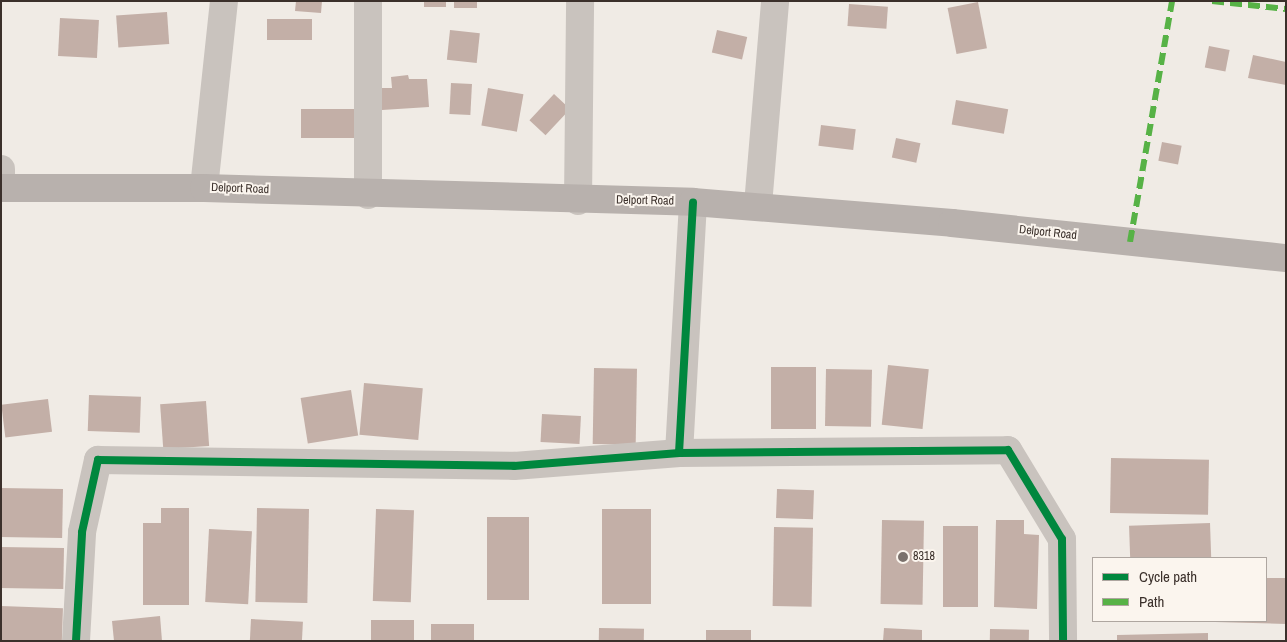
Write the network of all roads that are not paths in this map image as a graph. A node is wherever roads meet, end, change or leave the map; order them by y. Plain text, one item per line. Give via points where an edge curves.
1 (224, 1) edge
2 (368, 1) edge
3 (580, 1) edge
4 (775, 1) edge
5 (1, 169) edge
6 (1, 188) edge
7 (204, 188) junction
8 (368, 194) junction
9 (578, 200) junction
10 (693, 202) junction
11 (758, 205) junction
12 (1286, 258) edge
13 (679, 453) junction
14 (76, 641) edge
15 (1063, 641) edge

1 - 7 street
2 - 8 street
3 - 9 street
4 - 11 street
5 - 6 street
6 - 7 main road, Delport Road
7 - 8 main road, Delport Road
8 - 9 main road, Delport Road
9 - 10 main road, Delport Road
10 - 11 main road, Delport Road
10 - 13 street
11 - 12 main road, Delport Road
13 - 14 street via 514,466 98,460 82,532
13 - 15 street via 1008,450 1062,539

